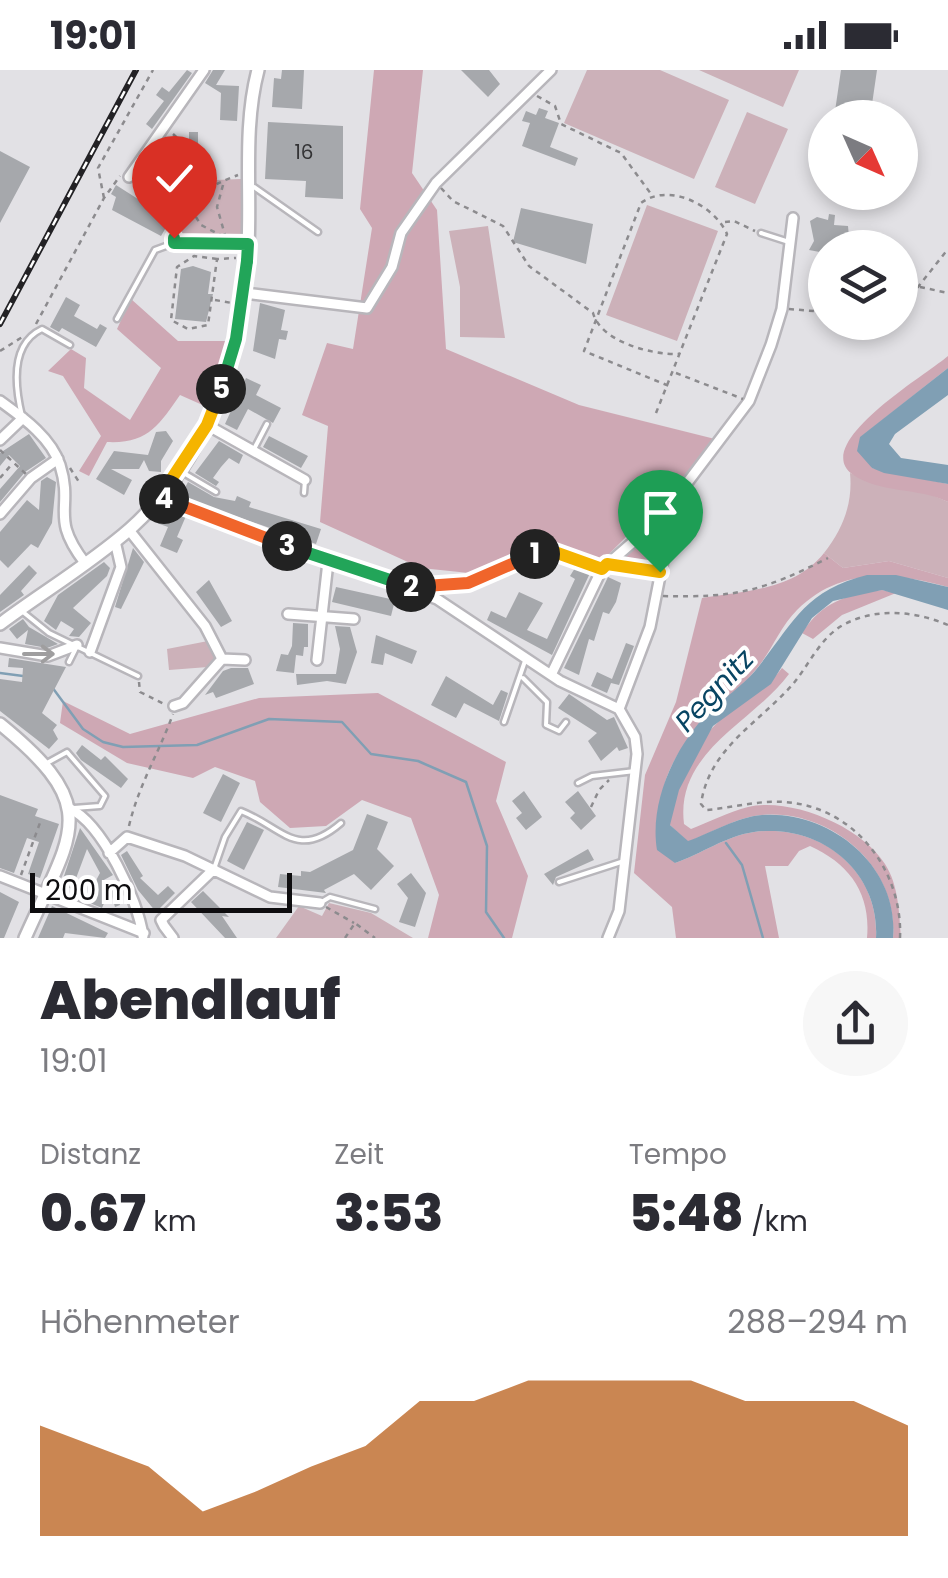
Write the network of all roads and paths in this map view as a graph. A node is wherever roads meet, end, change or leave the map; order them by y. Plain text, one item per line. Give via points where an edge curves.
1 (153, 70) edge
2 (204, 70) edge
3 (258, 70) edge
4 (551, 70) edge
5 (528, 88) junction
6 (162, 129) junction
7 (129, 177) joint
8 (250, 179) junction
9 (436, 183) junction
10 (224, 184) junction
11 (653, 196) junction
12 (192, 197) junction
13 (104, 198) junction
14 (793, 218) dead end
15 (722, 223) junction
16 (318, 232) dead end
17 (760, 233) joint
18 (225, 236) junction
19 (789, 242) junction
20 (174, 243) junction
21 (232, 244) junction
22 (948, 249) edge
23 (248, 250) junction
24 (216, 259) junction
25 (918, 287) joint
26 (948, 293) edge
27 (244, 299) junction
28 (212, 300) junction
29 (782, 309) junction
30 (808, 311) edge
31 (117, 319) dead end
32 (595, 322) junction
33 (30, 334) junction
34 (70, 345) dead end
35 (0, 350) edge
36 (680, 354) junction
37 (674, 372) junction
38 (669, 386) junction
39 (0, 400) edge
40 (749, 401) junction
41 (656, 413) dead end
42 (23, 418) junction
43 (267, 424) dead end
44 (207, 425) junction
45 (0, 440) edge
46 (0, 450) edge
47 (252, 452) junction
48 (58, 459) junction
49 (13, 463) junction
50 (178, 470) junction
51 (0, 478) edge
52 (31, 478) junction
53 (305, 480) joint
54 (684, 487) junction
55 (216, 492) dead end
56 (304, 492) dead end
57 (159, 498) junction
58 (0, 514) edge
59 (129, 530) junction
60 (116, 541) junction
61 (828, 558) dead end
62 (328, 562) junction
63 (86, 563) junction
64 (604, 567) junction
65 (660, 572) junction
66 (416, 589) junction
67 (658, 596) junction
68 (20, 609) junction
69 (288, 614) dead end
70 (322, 615) junction
71 (354, 620) dead end
72 (1, 622) edge
73 (948, 625) edge
74 (76, 646) junction
75 (0, 648) edge
76 (90, 652) junction
77 (526, 658) junction
78 (222, 659) junction
79 (244, 660) dead end
80 (316, 660) dead end
81 (69, 662) dead end
82 (551, 674) junction
83 (138, 676) joint
84 (522, 678) junction
85 (620, 709) junction
86 (174, 711) junction
87 (504, 722) dead end
88 (566, 722) dead end
89 (0, 724) edge
90 (46, 764) junction
91 (635, 775) junction
92 (578, 783) dead end
93 (591, 807) dead end
94 (70, 808) junction
95 (41, 820) dead end
96 (341, 824) dead end
97 (127, 837) junction
98 (110, 853) junction
99 (624, 862) junction
100 (214, 870) junction
101 (0, 876) edge
102 (559, 882) dead end
103 (19, 883) junction
104 (45, 892) junction
105 (320, 903) junction
106 (375, 910) dead end
107 (356, 924) junction
108 (164, 926) junction
109 (144, 935) edge
110 (24, 938) edge
111 (173, 938) edge
112 (345, 938) edge
113 (375, 938) edge
114 (608, 938) edge
115 (900, 938) edge

1 - 13 path via 98,168
2 - 6 street
3 - 8 main road
4 - 5 street
5 - 9 street
5 - 11 path via 555,106 561,124 621,153
6 - 7 street
6 - 12 path via 182,142 180,174
7 - 13 path via 117,176
8 - 10 path via 234,175
8 - 16 lane
8 - 23 main road
9 - 27 street via 401,233 392,266 367,308
9 - 32 path via 453,201 503,226 529,266 593,313
10 - 12 path
10 - 18 path via 217,207
11 - 15 path via 694,201
11 - 32 path via 636,212
12 - 18 path via 201,225
12 - 20 path via 177,219
13 - 33 path
14 - 19 street
15 - 17 path
15 - 36 path via 727,234
17 - 19 lane
18 - 21 path
19 - 29 street
20 - 21 lane
20 - 31 lane via 154,250
21 - 23 lane
22 - 25 path
23 - 24 path
23 - 27 main road
24 - 28 path
24 - 28 path via 194,256 177,267 171,320 188,329 208,324
25 - 26 path
27 - 28 path
27 - 44 main road via 230,365
29 - 30 path
29 - 40 street
32 - 36 path via 622,342
32 - 38 path via 584,352
33 - 34 lane via 42,329
33 - 35 path
33 - 42 lane via 17,362
36 - 37 path
37 - 38 path
37 - 40 path
38 - 41 path
39 - 42 street
40 - 54 street
42 - 45 street
42 - 48 street
43 - 47 lane
44 - 47 street
44 - 50 main road
46 - 49 path
47 - 53 street
48 - 52 street
48 - 63 street via 63,528
49 - 51 path
49 - 52 path
50 - 55 lane
50 - 57 main road
52 - 58 street
53 - 56 lane
54 - 64 street
54 - 65 street
57 - 59 main road
57 - 62 street
59 - 60 main road
59 - 78 street via 205,626
60 - 63 main road
60 - 76 street via 121,567
61 - 67 path via 772,587
62 - 66 street
62 - 70 street
63 - 68 main road
64 - 65 path
64 - 66 street via 549,550 468,583
64 - 82 street
65 - 67 street
66 - 77 street
67 - 85 street
68 - 72 main road
68 - 74 lane
69 - 70 street
70 - 71 street
70 - 80 street
73 - 115 path via 913,613 885,613 841,626 792,685 728,745 703,787 706,810 783,802 860,834 896,889
75 -> 74 street via 48,656
74 - 76 lane
74 - 81 lane
76 - 83 lane
77 - 82 street
77 - 84 lane
78 - 79 street
78 - 86 street
82 - 85 street via 591,700
83 - 86 path via 140,692
84 - 87 lane
84 - 88 lane via 547,702 546,725 559,731
85 - 91 street via 635,737
86 - 97 path via 140,782
89 - 90 main road
90 - 94 main road
90 - 94 lane via 67,752 105,796 100,806
91 - 92 lane
91 - 93 path via 609,780
91 - 99 street
94 - 98 street
94 - 104 main road via 63,850
95 - 103 path
96 - 100 lane via 317,838 292,840 241,811
97 - 98 street
97 - 100 street
98 - 109 street
99 - 102 lane
99 - 114 street via 619,911
100 - 105 street via 270,898
100 - 108 street via 160,920
101 - 103 street
103 - 104 street
104 - 109 street
104 - 110 main road
105 - 106 lane via 330,897
105 - 107 path
107 - 112 path
107 - 113 path
108 - 109 street
108 - 111 street

